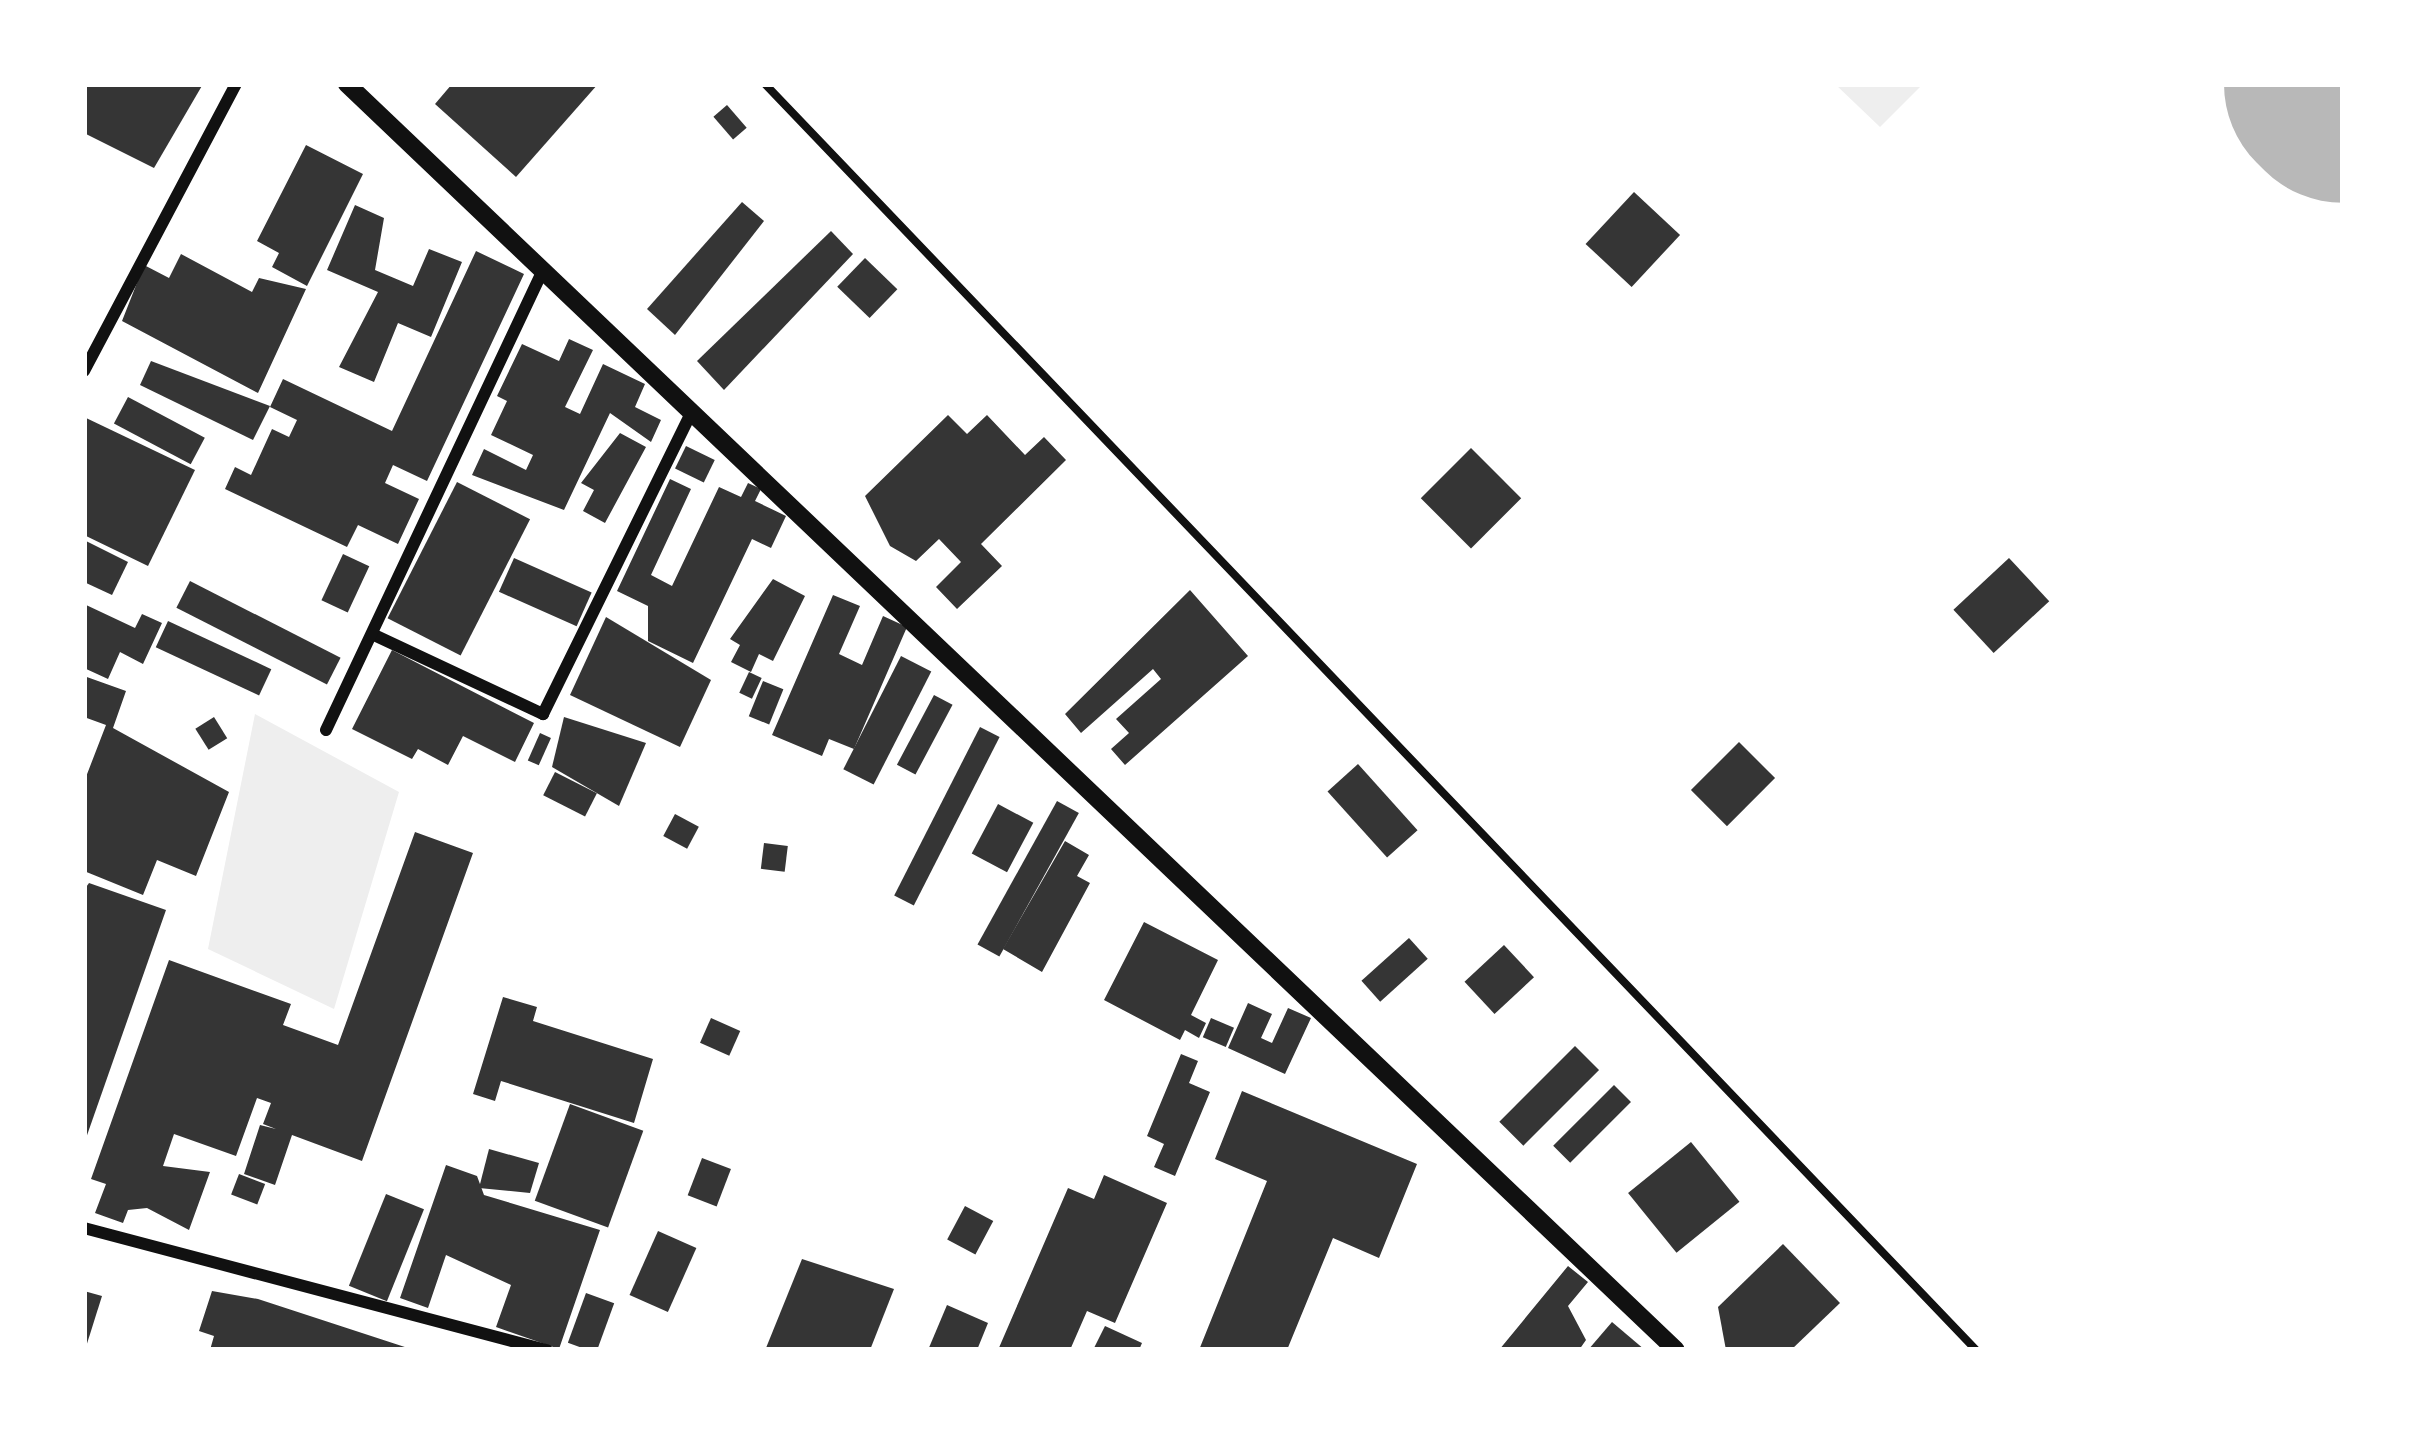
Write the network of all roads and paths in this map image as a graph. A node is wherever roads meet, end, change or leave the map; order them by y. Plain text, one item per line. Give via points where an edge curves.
1 (236, 84) edge
2 (346, 84) edge
3 (765, 84) edge
4 (543, 270) junction
5 (84, 371) edge
6 (692, 410) junction
7 (371, 634) junction
8 (326, 730) dead end
9 (84, 1228) edge
10 (547, 1350) edge
11 (1676, 1350) edge
12 (1976, 1350) edge

1 - 5 street
2 - 4 street
3 - 12 lane
4 - 6 street
4 - 7 street
6 - 7 street via 543,714
6 - 11 street
7 - 8 street
9 - 10 street

